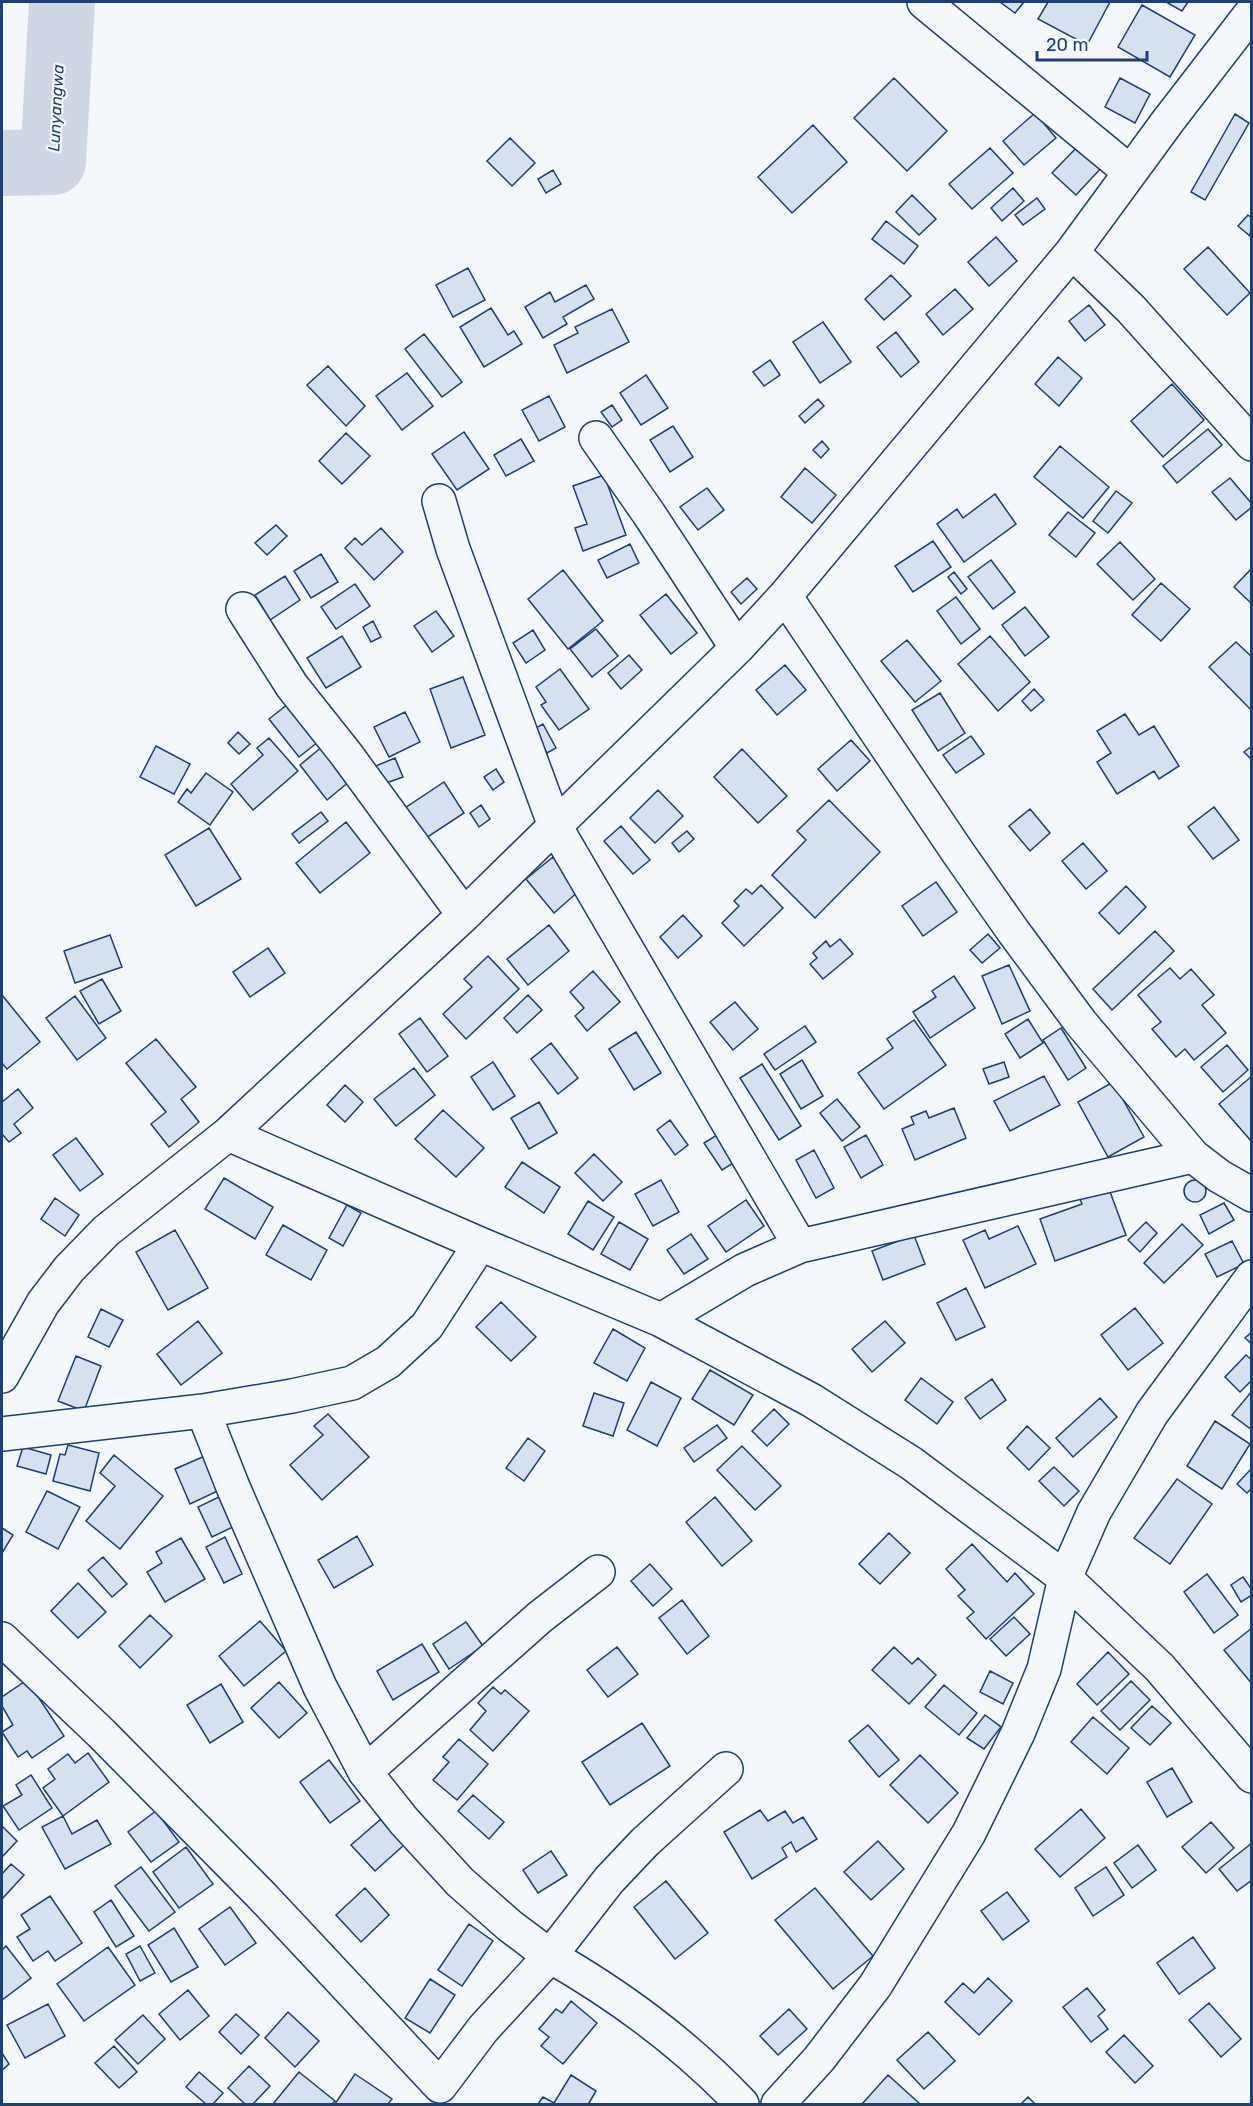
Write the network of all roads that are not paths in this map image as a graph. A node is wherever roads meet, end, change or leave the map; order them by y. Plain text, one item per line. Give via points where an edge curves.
1 (924, 2) edge
2 (1251, 12) edge
3 (1130, 172) junction
4 (1072, 252) junction
5 (596, 438) dead end
6 (1251, 444) edge
7 (439, 501) dead end
8 (785, 596) junction
9 (243, 609) dead end
10 (736, 648) junction
11 (555, 826) junction
12 (464, 915) junction
13 (228, 1134) junction
14 (1193, 1156) junction
15 (1251, 1195) edge
16 (480, 1244) junction
17 (800, 1246) junction
18 (1251, 1277) edge
19 (661, 1320) junction
20 (2, 1376) edge
21 (203, 1411) junction
22 (2, 1434) edge
23 (598, 1572) dead end
24 (1065, 1578) junction
25 (2, 1639) edge
26 (726, 1769) dead end
27 (365, 1772) junction
28 (1251, 1776) edge
29 (549, 1956) junction
30 (435, 2095) edge
31 (742, 2104) edge
32 (778, 2104) edge

1 - 3 street
2 - 3 street
3 - 4 street
4 - 6 street via 1131,309
4 - 8 street
5 - 10 street
7 - 11 street
8 - 10 street
8 - 14 street via 1013,931 1081,1023
9 - 12 street via 292,686
10 - 11 street
11 - 12 street
11 - 17 street
12 - 13 street
13 - 16 street
13 - 20 street via 106,1231 69,1269 43,1303
14 - 15 street
14 - 17 street
16 - 19 street
16 - 21 street via 427,1326 388,1362 352,1383
17 - 19 street via 745,1270
18 - 24 street via 1152,1413 1095,1512
19 - 24 street via 811,1400 911,1463
21 - 22 street
21 - 27 street via 320,1687
23 - 27 street via 540,1617
24 - 28 street via 1160,1668
24 - 32 street via 1044,1669 969,1833 875,1986 819,2059
25 - 30 street via 261,1896
26 - 29 street via 609,1880
27 - 29 street via 460,1882
29 - 30 street via 483,2029
29 - 31 street via 591,1980 662,2032

